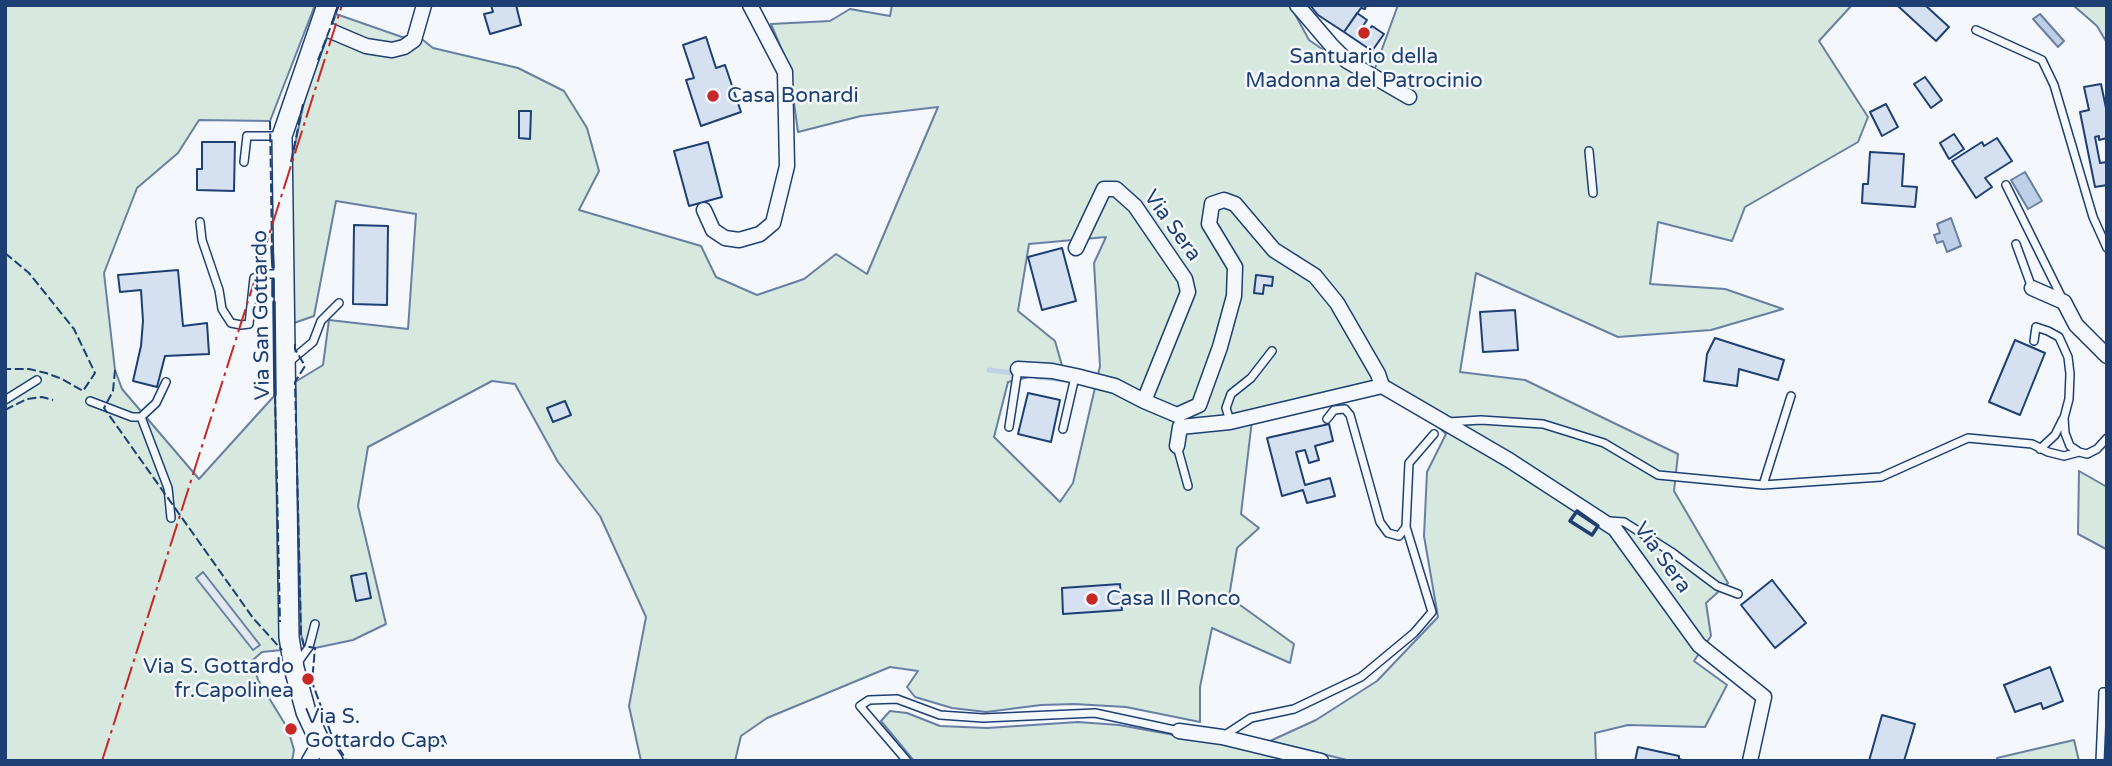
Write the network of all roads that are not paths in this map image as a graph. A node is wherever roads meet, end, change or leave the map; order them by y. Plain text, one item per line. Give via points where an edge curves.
1 (327, 5) edge
2 (424, 5) edge
3 (750, 5) edge
4 (1297, 5) edge
5 (319, 26) junction
6 (1976, 30) dead end
7 (1320, 32) junction
8 (1339, 38) dead end
9 (1409, 97) dead end
10 (282, 136) junction
11 (1589, 151) dead end
12 (244, 162) dead end
13 (2006, 185) dead end
14 (1593, 193) dead end
15 (704, 211) dead end
16 (200, 222) dead end
17 (2016, 244) dead end
18 (1076, 248) dead end
19 (2107, 248) edge
20 (284, 274) junction
21 (2032, 288) joint
22 (2064, 302) junction
23 (339, 303) dead end
24 (2034, 341) dead end
25 (1272, 351) dead end
26 (2107, 356) edge
27 (285, 364) junction
28 (1018, 369) joint
29 (37, 380) dead end
30 (166, 382) dead end
31 (1074, 382) junction
32 (1387, 383) junction
33 (1791, 396) dead end
34 (5, 400) edge
35 (90, 401) dead end
36 (1144, 401) junction
37 (141, 417) junction
38 (2064, 418) junction
39 (1327, 419) dead end
40 (1230, 422) junction
41 (1444, 422) junction
42 (1009, 427) dead end
43 (1063, 429) dead end
44 (1434, 434) dead end
45 (2107, 439) edge
46 (1177, 446) joint
47 (2040, 449) junction
48 (2079, 453) junction
49 (1763, 485) junction
50 (1188, 486) dead end
51 (171, 517) dead end
52 (1601, 520) junction
53 (1406, 527) junction
54 (1738, 594) dead end
55 (315, 624) dead end
56 (294, 668) junction
57 (2107, 692) edge
58 (1179, 731) joint
59 (1222, 737) junction
60 (320, 742) junction
61 (309, 761) edge
62 (333, 761) edge
63 (907, 761) edge
64 (1321, 761) edge
65 (1750, 761) edge
66 (2100, 761) edge

1 - 5 street, Via San Gottardo
2 - 5 street via 414,40 392,50 366,46
3 - 15 street via 785,72 787,166 773,223 760,234 739,240 724,238 713,230
4 - 7 street
5 - 10 street, Via San Gottardo
6 - 19 lane via 2042,60
7 - 8 street
7 - 9 street via 1347,61
10 - 12 lane via 247,136
10 - 20 street, Via San Gottardo
11 - 14 lane
13 - 22 lane
16 - 20 lane via 222,309 230,323 249,324 254,278
17 - 21 lane
18 - 36 street, Via Sera via 1104,189 1116,189 1135,205 1185,278 1188,292
20 - 27 street, Via San Gottardo
21 - 22 street
22 - 26 street via 2076,325
23 - 27 lane via 321,321 313,342
24 - 38 lane via 2036,327 2048,331 2059,337 2068,357 2069,399
25 - 40 lane via 1251,378 1230,394 1226,408
27 - 56 street, Via San Gottardo via 289,637
28 - 31 street, Via Sera via 1052,371
28 - 42 lane
29 - 34 lane
30 - 37 lane via 156,403
31 - 36 street, Via Sera via 1115,386
31 - 43 lane
32 - 36 street, Via Sera via 1315,276 1274,250 1235,204 1224,200 1212,204 1209,224 1234,267 1234,296 1199,405 1177,415
32 - 40 street
32 - 41 street, Via Sera
33 - 49 lane
35 - 37 lane
37 - 51 lane via 168,488
38 - 47 lane
38 - 48 lane via 2070,446
39 - 53 lane via 1334,410 1350,415 1380,522 1388,533 1399,536
40 - 46 street via 1180,427
41 - 49 lane via 1543,424 1604,443 1658,475
41 - 52 street, Via Sera
44 - 53 lane via 1409,463
45 - 48 lane via 2097,449
46 - 50 lane
47 - 48 lane via 2064,456
47 - 49 lane via 2032,444 1968,438 1881,477
52 - 54 lane via 1624,522 1717,586
52 - 65 street, Via Sera via 1615,529 1699,645 1763,697
53 - 59 lane via 1432,612 1414,633 1361,677 1294,709 1251,718
55 - 56 lane via 309,647
56 - 60 street, Via San Gottardo
57 - 66 lane via 2103,692
58 - 59 street
58 - 63 lane via 1095,713 983,718 940,715 897,699 869,699 860,706
59 - 64 street
60 - 61 street
60 - 62 street, Via San Gottardo

